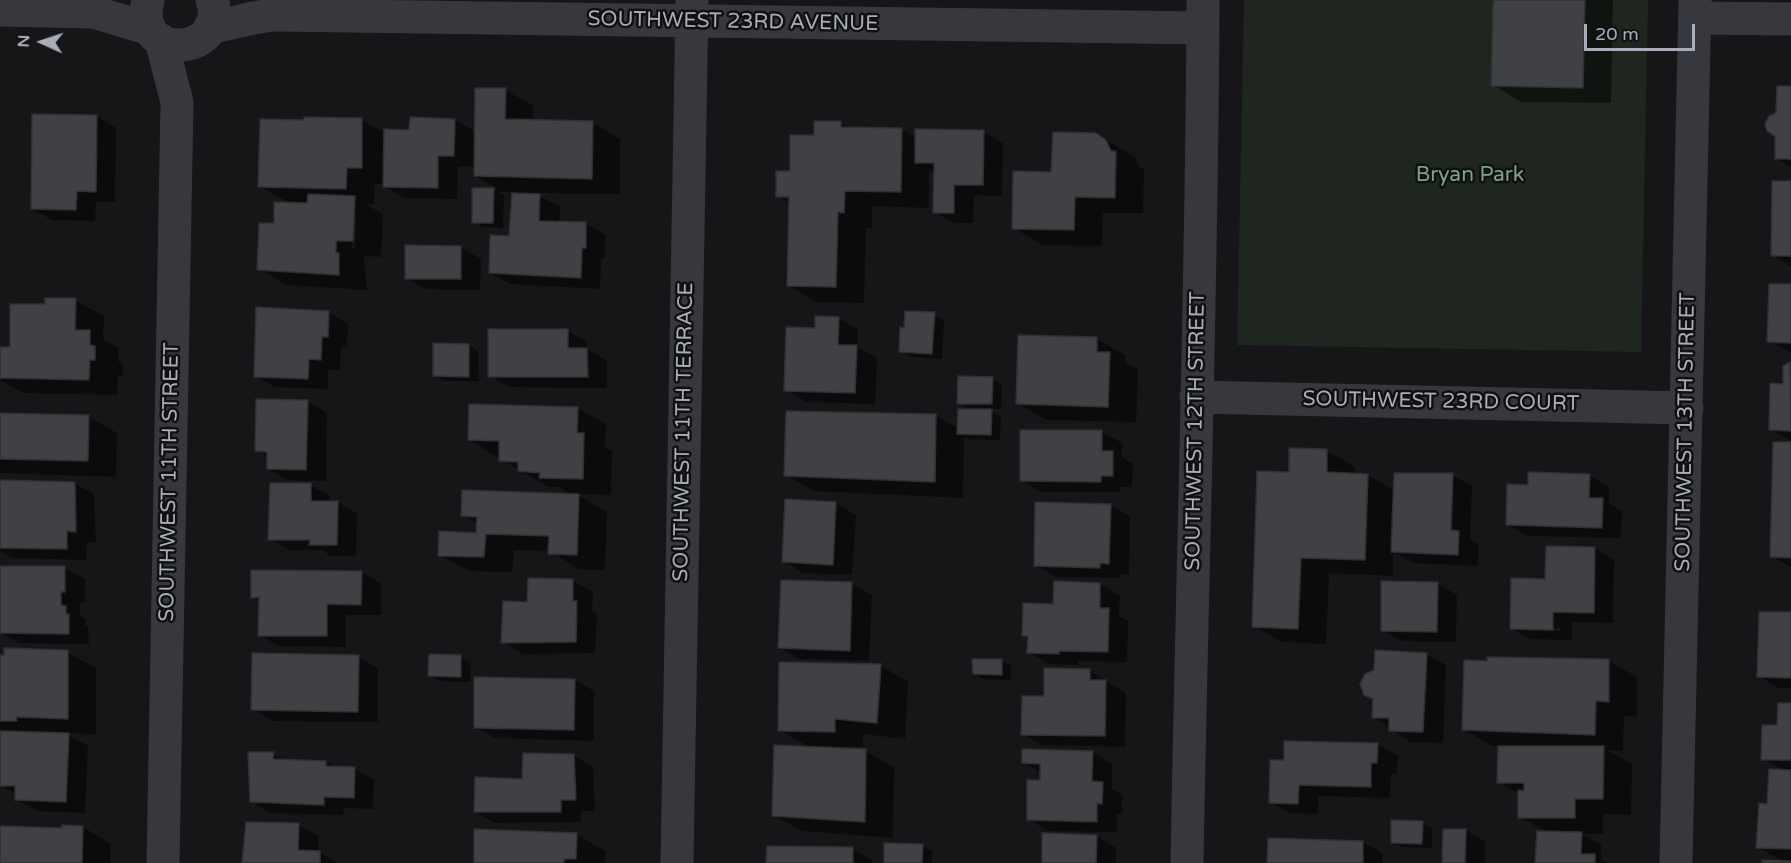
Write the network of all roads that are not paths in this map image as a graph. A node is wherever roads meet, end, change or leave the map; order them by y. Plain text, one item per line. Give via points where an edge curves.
1 (228, 0) edge
2 (108, 6) edge
3 (1695, 9) edge
4 (0, 10) edge
5 (692, 11) edge
6 (1203, 14) edge
7 (263, 15) junction
8 (1791, 19) edge
9 (153, 23) edge
10 (206, 24) edge
11 (177, 102) junction
12 (1196, 397) junction
13 (1687, 408) junction
14 (163, 863) edge
15 (677, 863) edge
16 (1187, 863) edge
17 (1676, 863) edge

1 - 7 street, SOUTHWEST 23RD AVENUE
2 - 4 street
2 - 9 street
3 - 8 street
3 - 13 street, SOUTHWEST 13TH STREET
5 - 6 street, SOUTHWEST 23RD AVENUE
5 - 7 street, SOUTHWEST 23RD AVENUE
5 - 15 street, SOUTHWEST 11TH TERRACE
6 - 12 street, SOUTHWEST 12TH STREET via 1204,129
7 - 10 street, SOUTHWEST 23RD AVENUE via 229,26
9 - 10 street, SOUTHWEST 23RD AVENUE via 177,46
9 - 11 street, SOUTHWEST 11TH STREET
10 - 11 street, SOUTHWEST 11TH STREET
11 - 14 street, SOUTHWEST 11TH STREET
12 - 13 street, SOUTHWEST 23RD COURT
12 - 16 street, SOUTHWEST 12TH STREET
13 - 17 street, SOUTHWEST 13TH STREET

